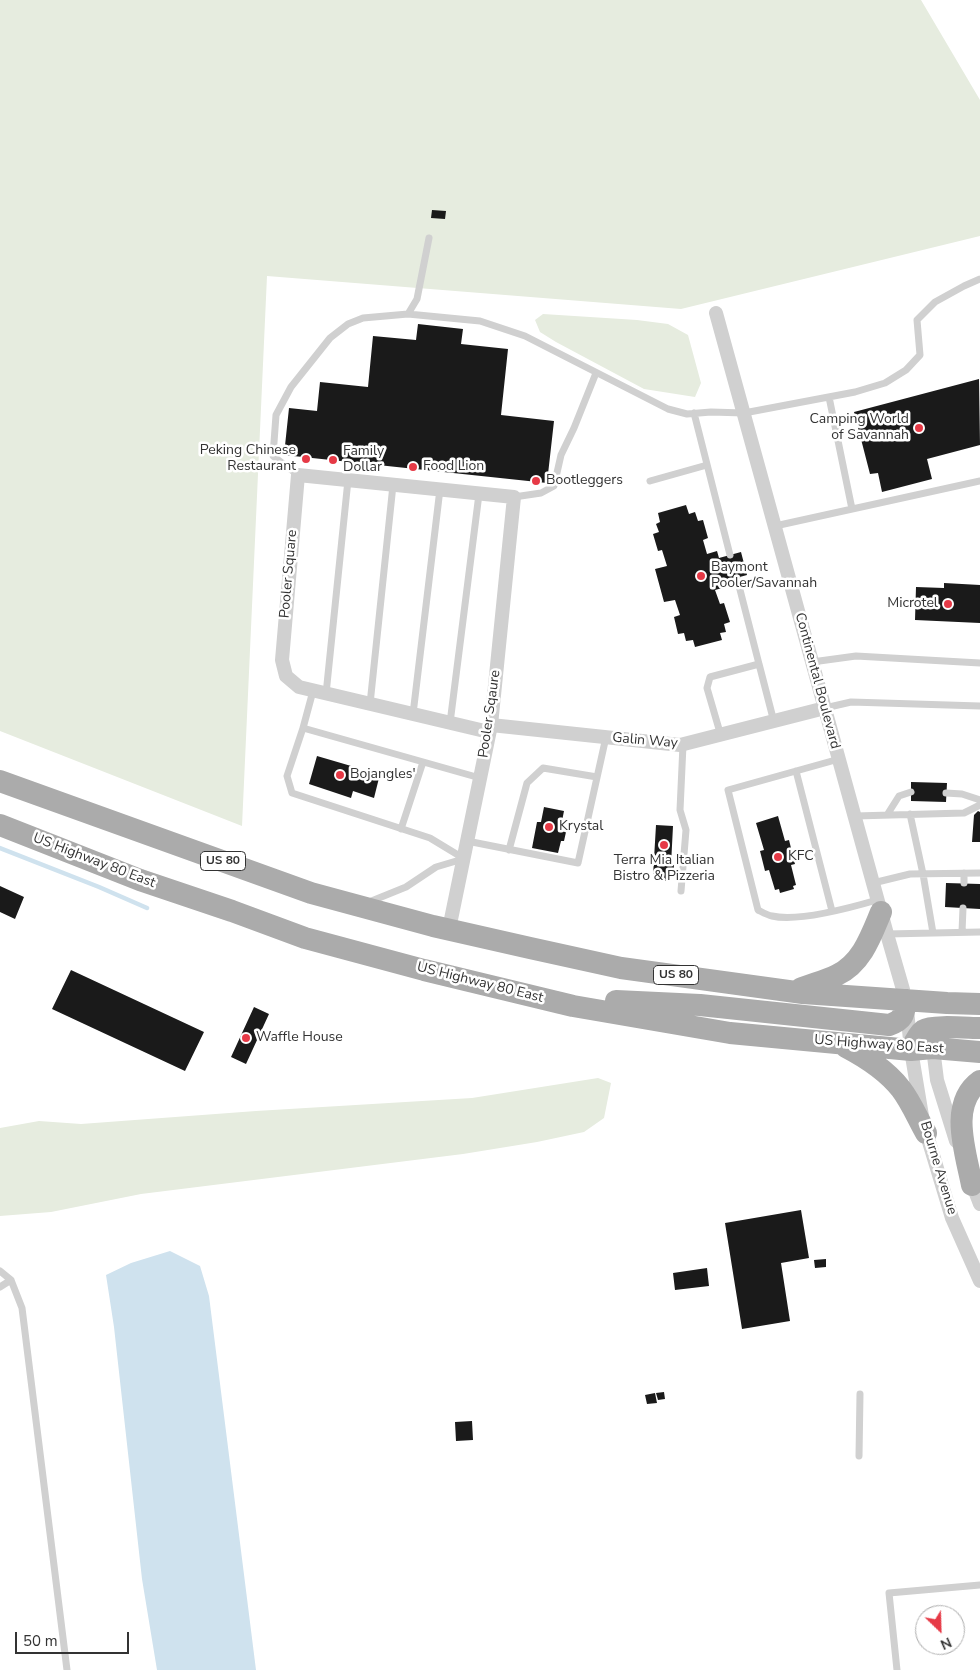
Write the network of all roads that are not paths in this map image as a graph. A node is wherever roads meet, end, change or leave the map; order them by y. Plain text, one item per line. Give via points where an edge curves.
1 (428, 238) dead end
2 (980, 279) edge
3 (716, 312) dead end
4 (408, 314) junction
5 (596, 373) junction
6 (829, 397) junction
7 (694, 413) junction
8 (744, 413) junction
9 (707, 465) junction
10 (298, 475) junction
11 (348, 480) junction
12 (650, 481) dead end
13 (980, 481) edge
14 (393, 485) junction
15 (440, 490) junction
16 (479, 494) junction
17 (514, 497) junction
18 (852, 509) junction
19 (775, 526) junction
20 (730, 555) dead end
21 (737, 578) dead end
22 (812, 662) junction
23 (980, 663) edge
24 (759, 664) junction
25 (320, 692) junction
26 (370, 704) junction
27 (980, 706) edge
28 (825, 708) junction
29 (412, 714) junction
30 (774, 722) junction
31 (450, 723) junction
32 (303, 728) junction
33 (490, 729) junction
34 (721, 736) junction
35 (606, 737) junction
36 (683, 745) junction
37 (839, 759) junction
38 (423, 762) junction
39 (796, 771) junction
40 (597, 777) junction
41 (480, 778) junction
42 (0, 781) edge
43 (911, 792) dead end
44 (946, 793) dead end
45 (980, 800) edge
46 (980, 805) edge
47 (910, 814) junction
48 (887, 815) junction
49 (855, 816) junction
50 (0, 825) edge
51 (401, 829) junction
52 (467, 841) junction
53 (509, 850) junction
54 (464, 858) junction
55 (980, 873) edge
56 (923, 874) junction
57 (964, 874) junction
58 (873, 883) junction
59 (964, 884) dead end
60 (681, 891) dead end
61 (360, 906) junction
62 (879, 906) junction
63 (963, 908) dead end
64 (832, 911) junction
65 (449, 929) junction
66 (962, 932) junction
67 (980, 932) edge
68 (933, 933) junction
69 (887, 934) junction
70 (794, 991) junction
71 (538, 997) junction
72 (906, 1000) junction
73 (980, 1004) edge
74 (980, 1028) edge
75 (928, 1039) junction
76 (839, 1043) junction
77 (911, 1050) junction
78 (980, 1052) edge
79 (980, 1081) edge
80 (926, 1133) junction
81 (976, 1194) edge
82 (0, 1271) edge
83 (11, 1280) junction
84 (980, 1281) edge
85 (0, 1287) edge
86 (860, 1394) dead end
87 (859, 1456) dead end
88 (980, 1585) edge
89 (67, 1670) edge
90 (897, 1670) edge

1 - 4 lane via 417,300
2 - 6 lane via 935,302 917,320 920,354 906,370 885,383
3 - 8 street, Continental Boulevard
4 - 5 lane via 480,321 525,336
4 - 10 lane via 363,318 348,324 330,338 291,387 276,415 273,456
5 - 7 lane via 668,409
5 - 17 lane via 561,455 554,486 541,493
6 - 8 lane
6 - 18 lane
7 - 8 lane
7 - 9 lane
8 - 19 street, Continental Boulevard
9 - 12 lane
9 - 20 lane
10 - 11 street
10 - 25 street, Pooler Square via 282,660 286,676 299,688
11 - 14 street
11 - 25 lane
13 - 18 lane
14 - 15 street
14 - 26 lane
15 - 16 street
15 - 29 lane
16 - 17 street
16 - 31 lane
17 - 33 street, Pooler Sqaure
18 - 19 lane
19 - 22 street, Continental Boulevard
21 - 24 lane
22 - 23 lane via 856,656
22 - 28 street, Continental Boulevard
24 - 30 lane
24 - 34 lane via 710,677 707,688
25 - 26 street, Pooler Square
25 - 32 lane
26 - 29 street, Pooler Square
27 - 28 lane via 851,702
28 - 30 street, Galin Way
28 - 37 street, Continental Boulevard
29 - 31 street, Pooler Square
30 - 34 street, Galin Way
31 - 33 street, Pooler Square
32 - 38 lane
32 - 51 lane via 287,776 292,793
33 - 35 street, Galin Way
33 - 41 street, Pooler Sqaure
34 - 36 street, Galin Way
35 - 36 street, Galin Way
35 - 40 lane
36 - 60 lane via 680,810 686,830
37 - 39 lane
37 - 49 street, Continental Boulevard
38 - 41 lane
38 - 51 lane
39 - 64 lane
39 - 64 lane via 728,790 758,910 771,916 792,918
40 - 53 lane via 543,768 527,783
40 - 53 lane via 578,863
41 - 52 street, Pooler Sqaure
42 - 61 main road, US 80 via 311,893
43 - 48 lane via 900,796
44 - 45 lane
46 - 47 lane via 964,813
47 - 48 lane
47 - 56 lane
48 - 49 lane
49 - 58 street, Continental Boulevard
50 - 71 main road, US Highway 80 East via 140,880 305,938
51 - 54 lane via 430,838
52 - 53 lane
52 - 54 street, Pooler Sqaure
54 - 61 lane via 436,867 406,887
54 - 65 street, Pooler Sqaure
55 - 57 lane
56 - 57 lane
56 - 58 lane
56 - 68 lane
57 - 59 lane
58 - 62 street, Continental Boulevard
61 - 65 main road, US 80
62 - 64 lane
62 - 69 street, Continental Boulevard
62 - 70 main road via 869,942 856,960 838,974
63 - 66 lane
65 - 70 main road, US 80 via 621,968
66 - 67 lane
66 - 68 lane
68 - 69 lane
69 - 72 street, Continental Boulevard
70 - 72 main road, US 80
71 - 72 main road via 700,1005 889,1025 903,1016
71 - 76 main road, US Highway 80 East via 730,1033
72 - 73 main road, US 80
72 - 75 street, Bourne Avenue
72 - 77 street, Continental Boulevard
74 - 75 main road via 932,1028
75 - 77 main road, US Highway 80 East
75 - 78 main road, US Highway 80 East
75 - 81 street, Bourne Avenue via 956,1142
76 - 77 main road, US Highway 80 East
76 - 80 main road via 868,1059 902,1090
77 - 80 street, Bourne Avenue
79 - 81 main road via 965,1101 961,1121
80 - 84 street, Bourne Avenue via 952,1218
82 - 83 lane
83 - 85 lane
83 - 89 lane via 22,1308
86 - 87 lane
88 - 90 lane via 889,1593

